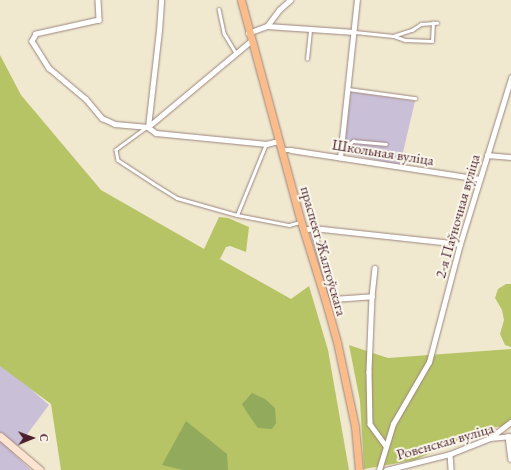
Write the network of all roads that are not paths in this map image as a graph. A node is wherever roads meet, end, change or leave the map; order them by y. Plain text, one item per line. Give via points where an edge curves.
1 (98, 0) edge
2 (161, 0) edge
3 (241, 0) edge
4 (290, 0) edge
5 (357, 0) edge
6 (219, 8) dead end
7 (433, 23) junction
8 (437, 23) dead end
9 (267, 26) junction
10 (310, 28) junction
11 (354, 32) junction
12 (248, 33) junction
13 (393, 36) junction
14 (251, 41) junction
15 (236, 54) junction
16 (307, 59) dead end
17 (511, 78) edge
18 (348, 88) junction
19 (415, 98) dead end
20 (148, 127) junction
21 (279, 141) junction
22 (266, 144) junction
23 (386, 144) dead end
24 (282, 150) junction
25 (341, 151) junction
26 (487, 155) junction
27 (511, 157) edge
28 (340, 158) junction
29 (480, 179) junction
30 (237, 215) junction
31 (301, 222) junction
32 (313, 228) junction
33 (304, 230) junction
34 (460, 244) junction
35 (375, 268) dead end
36 (372, 296) junction
37 (511, 422) edge
38 (0, 436) edge
39 (509, 436) edge
40 (490, 438) junction
41 (386, 446) junction
42 (450, 454) junction
43 (511, 459) edge
44 (40, 470) edge
45 (359, 470) edge
46 (379, 470) edge
47 (386, 470) edge
48 (451, 470) edge

1 - 20 street via 99,20 36,34 32,41 48,68 86,99 102,118 115,124
2 - 20 street
3 - 12 main road, праспект Жалтоўскага
4 - 9 street
5 - 11 street
6 - 15 lane via 224,33
7 - 8 lane
7 - 13 lane via 421,24
7 - 13 lane via 432,42 405,40
9 - 10 street
9 - 12 street
10 - 11 street
10 - 16 lane
11 - 13 lane
11 - 18 street
12 - 14 main road, праспект Жалтоўскага
14 - 15 street
14 - 21 main road, праспект Жалтоўскага
15 - 20 street
17 - 26 street, 2-я Паўночная вуліца
18 - 19 lane
18 - 25 street
20 - 22 street via 156,133
20 - 30 lane via 116,150 118,160 177,198
21 - 22 street
21 - 24 main road, праспект Жалтоўскага
22 - 30 lane
23 - 25 lane via 353,141
24 - 28 street, Школьная вуліца
24 - 31 main road, праспект Жалтоўскага
25 - 28 street
26 - 27 street
26 - 29 street, 2-я Паўночная вуліца
28 - 29 street, Школьная вуліца
29 - 34 street, 2-я Паўночная вуліца
30 - 31 lane via 289,225
31 - 33 main road, праспект Жалтоўскага
32 - 33 street
32 - 34 street
32 - 36 street via 333,299
33 - 45 main road, праспект Жалтоўскага via 338,349 355,427
34 - 41 street, 2-я Паўночная вуліца via 429,362 393,424
35 - 36 street
36 - 41 street via 368,393 370,424
37 - 40 street
38 - 44 street
39 - 40 street, Ровенская вуліца
39 - 43 street
40 - 42 street, Ровенская вуліца
41 - 46 street, 2-я Паўночная вуліца
42 - 47 street, Ровенская вуліца
42 - 48 street

